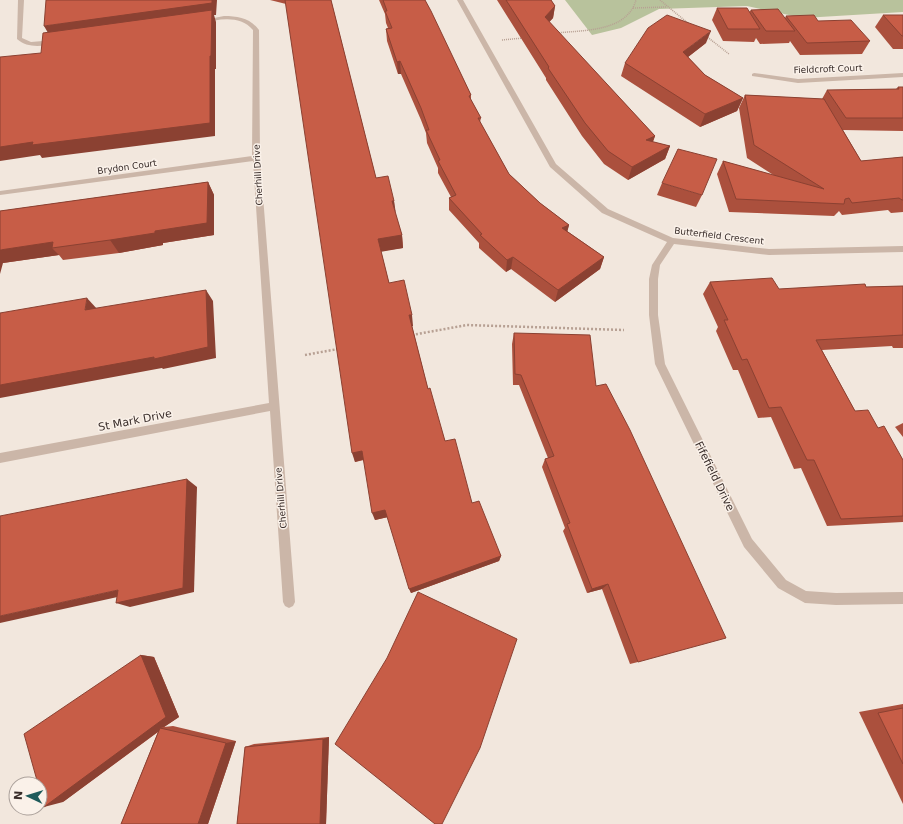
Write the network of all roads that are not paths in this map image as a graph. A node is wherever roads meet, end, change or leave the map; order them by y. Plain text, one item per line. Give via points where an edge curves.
1 (21, 0) edge
2 (460, 0) edge
3 (196, 22) edge
4 (63, 41) edge
5 (903, 74) edge
6 (754, 75) dead end
7 (256, 158) junction
8 (0, 193) edge
9 (672, 241) junction
10 (903, 249) edge
11 (274, 406) junction
12 (0, 458) edge
13 (903, 598) edge
14 (289, 602) dead end

1 - 4 street via 19,34 23,42 29,44
2 - 9 street, Butterfield Crescent via 553,165 605,211
3 - 7 street, Cherhill Drive via 238,18 252,24 256,30
5 - 6 street, Fieldcroft Court via 798,81
7 - 8 street, Brydon Court
7 - 11 street, Cherhill Drive
9 - 10 street, Butterfield Crescent via 769,252
9 - 13 street, Fifefield Drive via 656,266 653,291 660,364 748,542 782,584 805,597
11 - 12 street, St Mark Drive
11 - 14 street, Cherhill Drive

